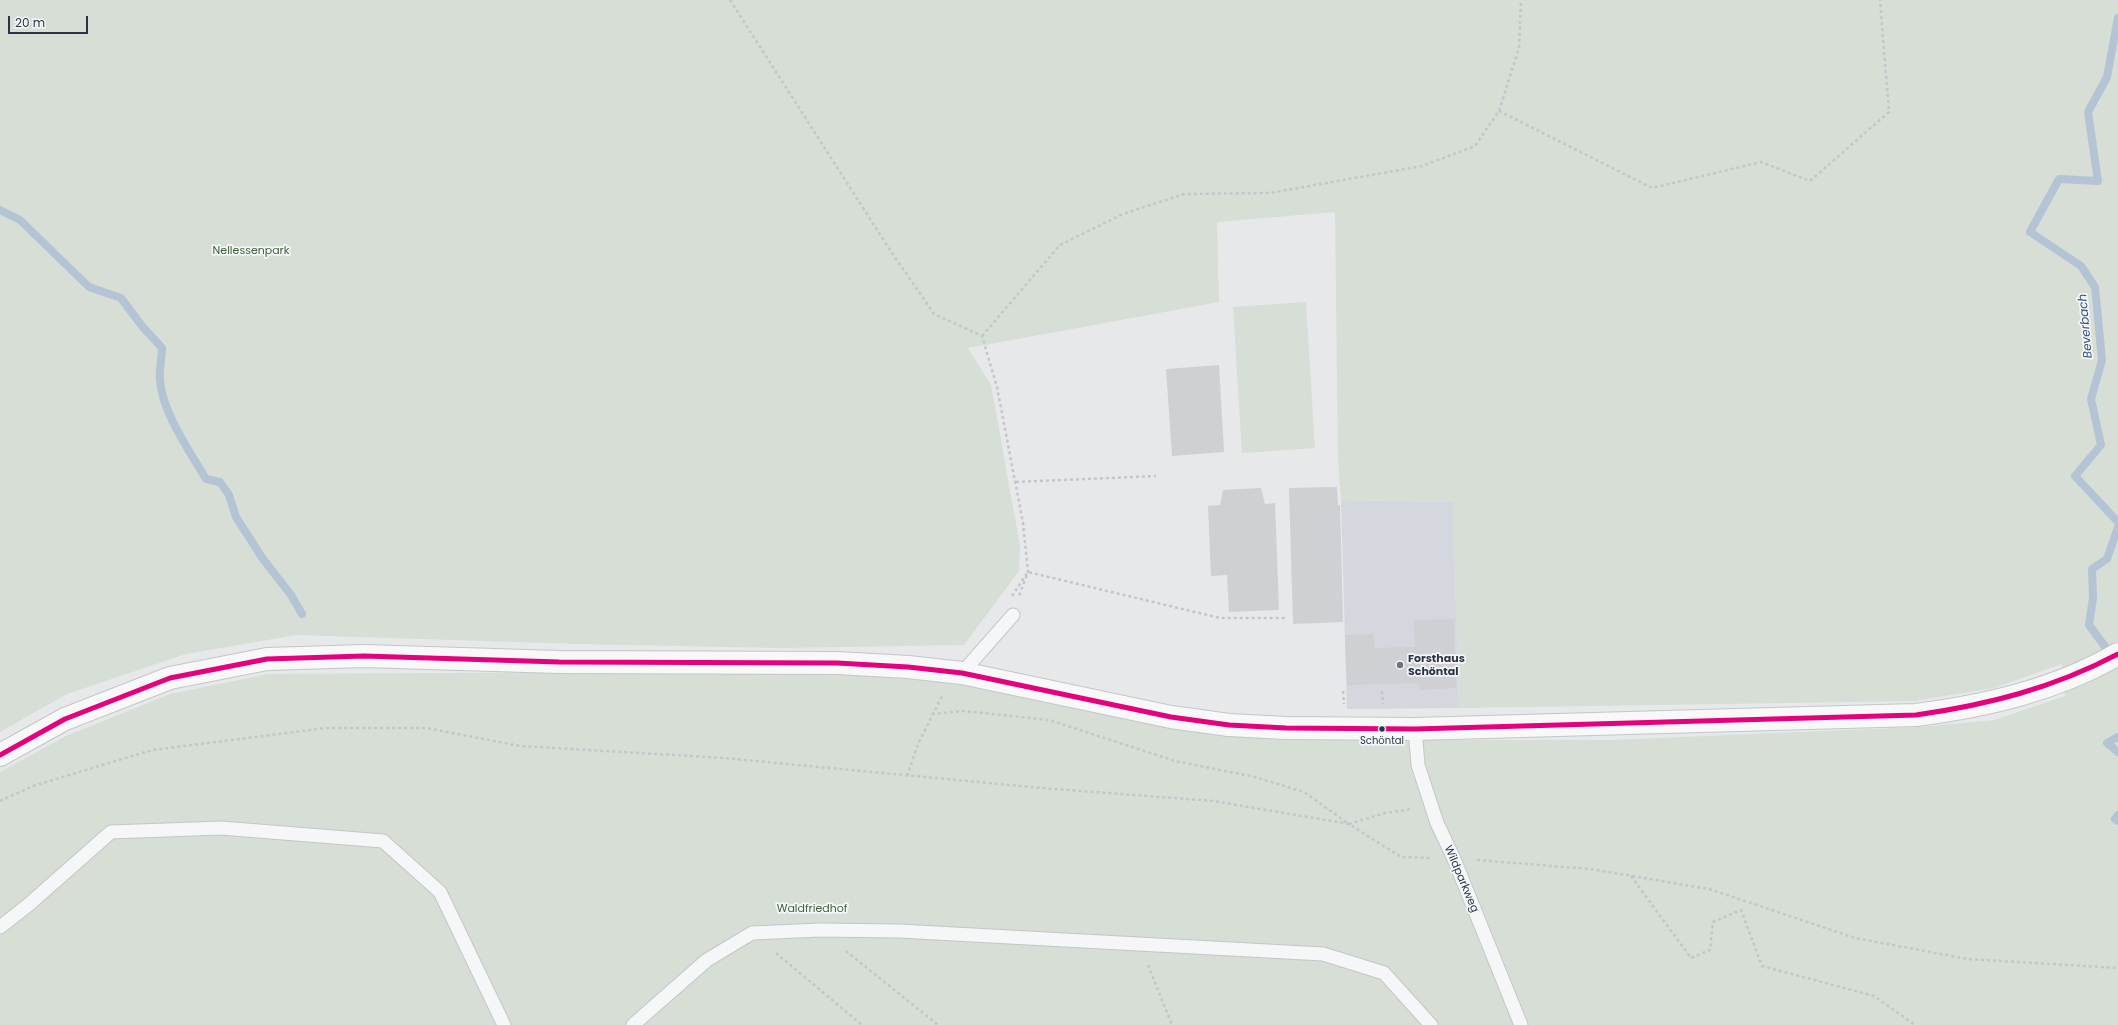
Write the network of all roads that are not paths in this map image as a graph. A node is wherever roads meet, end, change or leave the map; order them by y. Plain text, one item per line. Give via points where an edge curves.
1 (1013, 615) road end
2 (2118, 654) edge
3 (962, 673) junction
4 (1415, 729) junction
5 (0, 755) edge
6 (0, 927) edge
7 (504, 1025) edge
8 (633, 1025) edge
9 (1431, 1025) edge
10 (1520, 1025) edge

1 - 3 lane
2 - 4 street via 2066,679 1997,701 1958,710 1879,717
3 - 4 street via 1171,717 1229,726
3 - 5 street via 837,663 559,662 364,656 267,659 170,678 65,719
4 - 10 lane, Wildparkweg via 1418,765 1432,806
6 - 7 lane via 111,832 221,828 383,841 440,892
8 - 9 lane via 707,960 752,933 820,930 899,931 1323,954 1384,973

